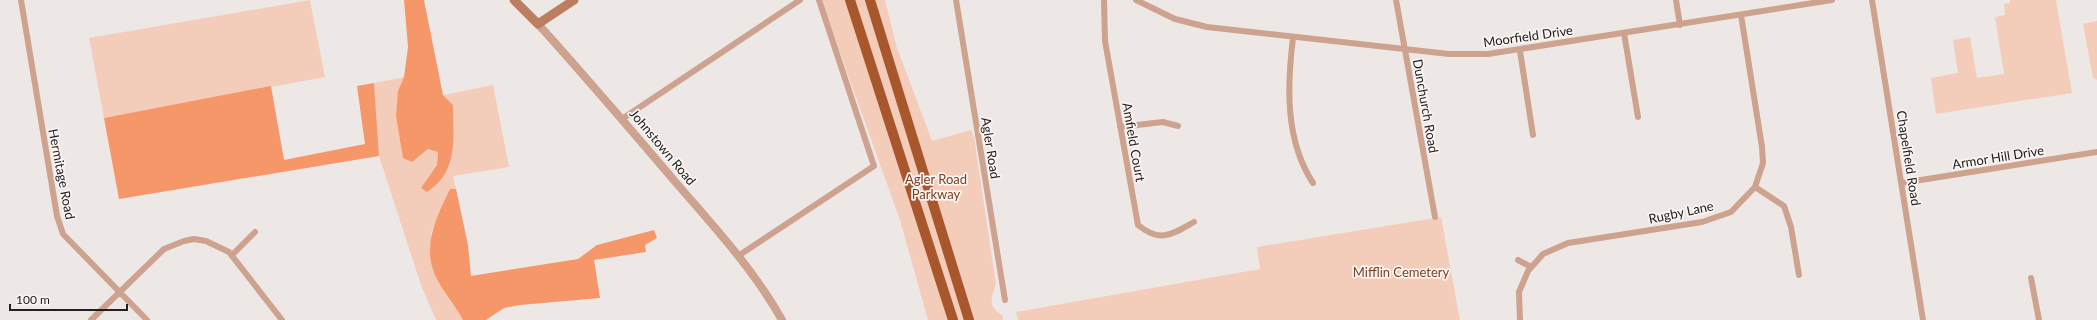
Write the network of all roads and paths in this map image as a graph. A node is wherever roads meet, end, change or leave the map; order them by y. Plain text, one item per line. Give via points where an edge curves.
1 (21, 0) edge
2 (514, 0) edge
3 (574, 0) edge
4 (800, 0) edge
5 (819, 0) edge
6 (850, 0) edge
7 (870, 0) edge
8 (956, 0) edge
9 (1104, 0) edge
10 (1136, 0) edge
11 (1396, 0) edge
12 (1676, 0) edge
13 (1832, 0) edge
14 (1872, 0) edge
15 (1741, 15) junction
16 (538, 24) junction
17 (1680, 25) junction
18 (1624, 33) junction
19 (1293, 38) junction
20 (1405, 50) junction
21 (1520, 51) junction
22 (1638, 117) dead end
23 (622, 119) junction
24 (1178, 126) dead end
25 (1120, 127) junction
26 (1533, 135) dead end
27 (2097, 152) edge
28 (1313, 183) dead end
29 (1902, 183) junction
30 (1756, 187) junction
31 (1435, 217) dead end
32 (1194, 222) dead end
33 (255, 232) dead end
34 (232, 255) junction
35 (738, 256) junction
36 (1518, 260) dead end
37 (1531, 267) junction
38 (1799, 275) dead end
39 (2031, 278) dead end
40 (119, 292) junction
41 (1005, 300) dead end
42 (90, 320) edge
43 (147, 320) edge
44 (282, 320) edge
45 (782, 320) edge
46 (953, 320) edge
47 (969, 320) edge
48 (1520, 320) edge
49 (1923, 320) edge
50 (2039, 320) edge

1 - 40 street, Hermitage Road via 56,216 63,234
2 - 16 main road, Johnstown Road
3 - 16 main road
4 - 23 street
5 - 35 street via 874,166
6 - 46 highway
7 - 47 highway
8 - 41 street, Agler Road
9 - 25 street, Amfield Court via 1105,41
10 - 19 street, Moorfield Drive via 1175,19 1207,27
11 - 20 street, Dunchurch Road
12 - 17 street
13 - 15 street, Moorfield Drive
14 - 29 street, Chapelfield Road
15 - 17 street, Moorfield Drive
15 - 30 street, Rugby Lane via 1762,147 1763,163
16 - 23 street, Johnstown Road
17 - 18 street, Moorfield Drive
18 - 21 street, Moorfield Drive
18 - 22 street
19 - 20 street, Moorfield Drive
19 - 28 street via 1290,110 1298,156
20 - 21 street, Moorfield Drive via 1448,54
20 - 31 street, Dunchurch Road
21 - 26 street
23 - 35 street, Johnstown Road
24 - 25 street via 1164,122
25 - 32 street, Amfield Court via 1138,225 1149,234 1162,237
27 - 29 street, Armor Hill Drive
29 - 49 street, Chapelfield Road
30 - 37 street, Rugby Lane via 1731,212 1702,222 1568,243 1543,254
30 - 38 street via 1784,206 1791,227
33 - 34 street
34 - 40 street via 206,241 184,240 164,249
34 - 44 street
35 - 45 street, Johnstown Road via 764,290
36 - 37 street
37 - 48 street, Rugby Lane via 1519,292
39 - 50 street
40 - 42 street
40 - 43 street, Hermitage Road

